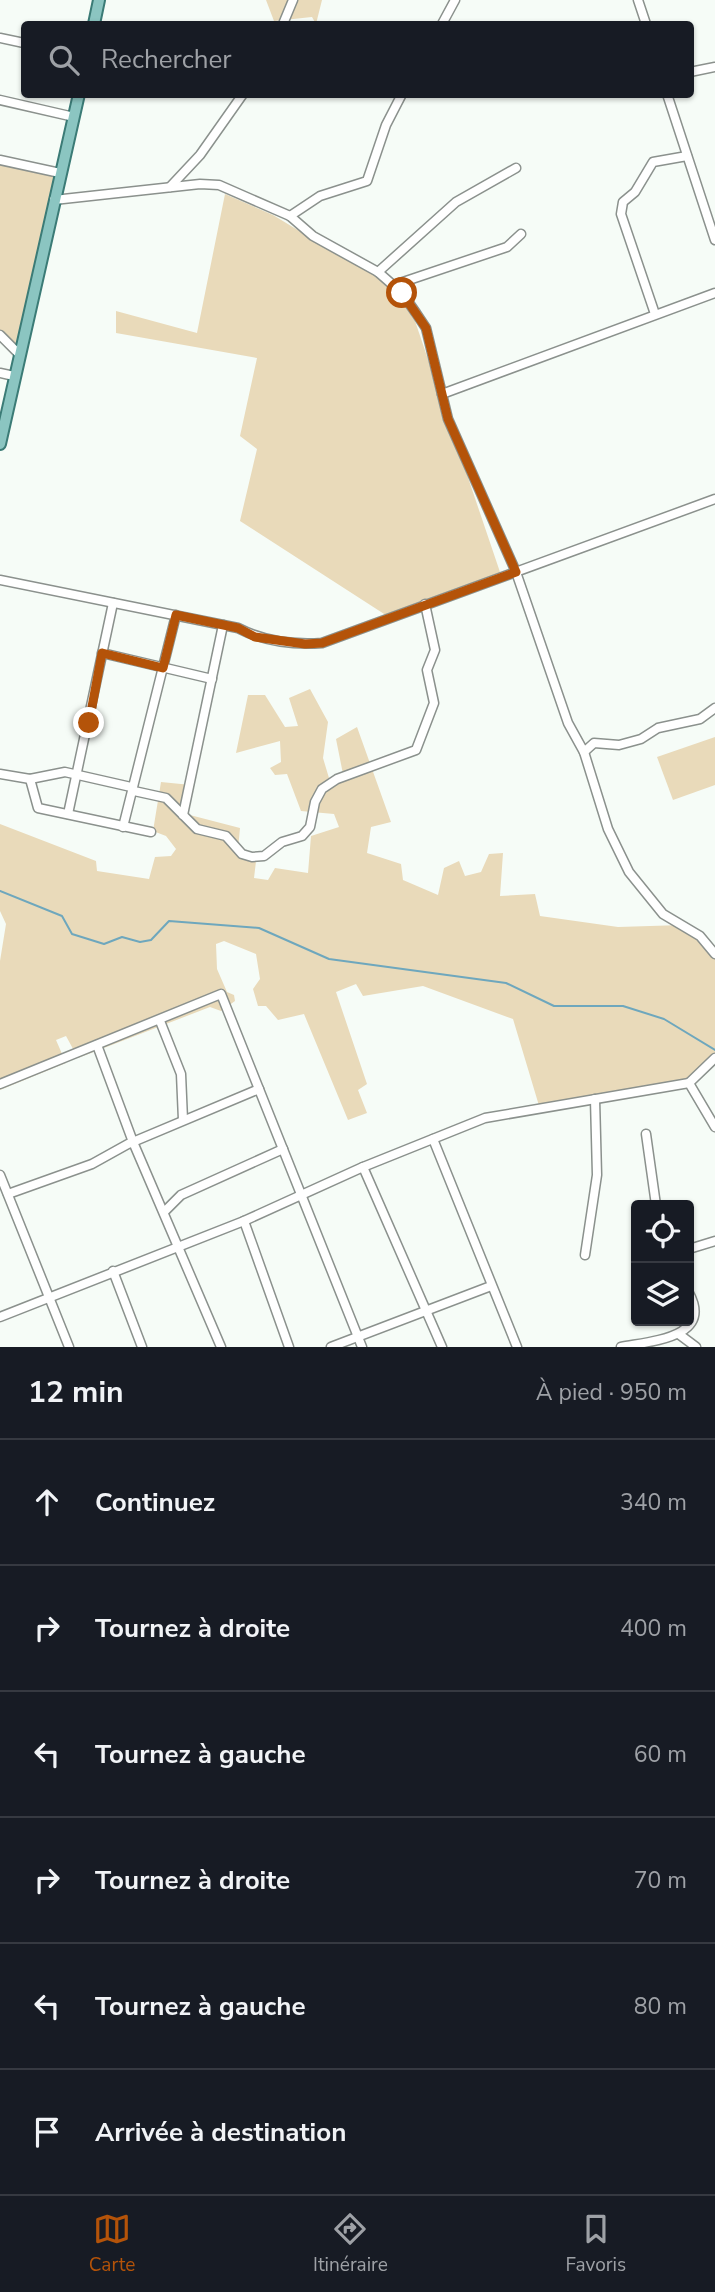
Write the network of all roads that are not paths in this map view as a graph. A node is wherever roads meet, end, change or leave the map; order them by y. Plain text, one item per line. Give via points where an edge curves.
1 (99, 0) edge
2 (293, 0) edge
3 (455, 0) edge
4 (638, 0) edge
5 (95, 21) edge
6 (284, 21) edge
7 (444, 21) edge
8 (645, 21) edge
9 (0, 38) edge
10 (21, 42) edge
11 (715, 67) edge
12 (694, 71) edge
13 (78, 98) edge
14 (240, 98) edge
15 (400, 98) edge
16 (668, 98) edge
17 (0, 100) edge
18 (75, 117) junction
19 (687, 156) junction
20 (0, 160) edge
21 (516, 168) dead end
22 (61, 173) junction
23 (170, 187) junction
24 (54, 200) junction
25 (290, 216) junction
26 (521, 234) dead end
27 (715, 240) edge
28 (378, 272) junction
29 (394, 285) junction
30 (715, 293) edge
31 (655, 314) junction
32 (0, 335) edge
33 (19, 354) junction
34 (0, 373) edge
35 (14, 376) junction
36 (442, 394) junction
37 (0, 444) edge
38 (715, 499) edge
39 (516, 572) junction
40 (0, 579) edge
41 (113, 603) junction
42 (425, 604) junction
43 (176, 615) junction
44 (223, 625) junction
45 (102, 653) junction
46 (163, 668) junction
47 (212, 679) junction
48 (715, 708) edge
49 (584, 752) junction
50 (0, 774) edge
51 (78, 774) junction
52 (30, 779) junction
53 (131, 787) junction
54 (68, 814) junction
55 (183, 815) junction
56 (123, 827) junction
57 (151, 832) dead end
58 (715, 954) edge
59 (160, 1021) junction
60 (97, 1045) junction
61 (715, 1058) edge
62 (689, 1083) junction
63 (0, 1084) edge
64 (259, 1089) junction
65 (595, 1099) junction
66 (183, 1120) junction
67 (715, 1127) edge
68 (646, 1135) dead end
69 (433, 1139) junction
70 (133, 1142) junction
71 (283, 1149) junction
72 (363, 1167) junction
73 (0, 1175) edge
74 (8, 1194) junction
75 (301, 1195) junction
76 (655, 1200) edge
77 (164, 1213) junction
78 (244, 1221) junction
79 (715, 1241) edge
80 (178, 1245) junction
81 (694, 1247) edge
82 (585, 1255) dead end
83 (113, 1271) junction
84 (491, 1286) junction
85 (48, 1297) junction
86 (427, 1311) junction
87 (0, 1317) edge
88 (689, 1326) edge
89 (680, 1335) junction
90 (358, 1337) junction
91 (69, 1347) edge
92 (142, 1347) edge
93 (221, 1347) edge
94 (289, 1347) edge
95 (331, 1347) edge
96 (362, 1347) edge
97 (442, 1347) edge
98 (517, 1347) edge
99 (621, 1347) edge
100 (696, 1347) edge

1 - 5 main road
2 - 6 street
3 - 7 street
4 - 8 street
9 - 10 street
11 - 12 street
13 - 18 main road
14 - 23 street via 200,155
15 - 25 street via 367,181 320,196
16 - 19 street
17 - 18 street
18 - 22 main road
19 - 27 street
19 - 31 street via 653,162 635,192 623,202 621,214
20 - 22 street
21 - 28 street via 456,202
22 - 24 main road
23 - 24 street
23 - 25 street via 219,186
24 - 33 main road
25 - 28 street via 313,236
26 - 29 street via 507,247
28 - 29 street
29 - 36 street via 426,328
30 - 31 street
31 - 36 street
32 - 33 street
33 - 35 main road
34 - 35 street
35 - 37 main road
36 - 39 street via 448,419
38 - 39 street
39 - 42 street
39 - 49 street via 568,723
40 - 41 street
41 - 43 street
41 - 45 street
42 - 44 street via 322,643 255,637
42 - 55 street via 435,650 427,670 434,703 416,750 322,789 310,827 264,856 242,854 226,836 197,829
43 - 44 street
43 - 46 street
44 - 47 street
45 - 46 street
45 - 51 street
46 - 47 street
46 - 53 street
47 - 55 street
48 - 49 street via 700,719 658,728 641,739 619,745 594,743
49 - 58 street via 608,829 629,872 663,914 700,936
50 - 52 street
51 - 52 street
51 - 53 street
51 - 54 street
52 - 54 street via 38,807
53 - 55 street via 166,798
53 - 56 street
54 - 56 street
56 - 57 street
59 - 60 street
59 - 64 street via 221,994
59 - 66 street via 181,1074
60 - 63 street
60 - 70 street
61 - 62 street
62 - 65 street
62 - 67 street
64 - 66 street
64 - 71 street
65 - 69 street via 485,1118
65 - 82 street via 597,1175
66 - 70 street
68 - 76 street
69 - 72 street
69 - 84 street
70 - 74 street via 92,1164
70 - 77 street
71 - 75 street
71 - 77 street via 181,1195
72 - 75 street
72 - 86 street
73 - 74 street
74 - 85 street
75 - 78 street
75 - 90 street
77 - 80 street
78 - 80 street
78 - 94 street
79 - 81 street
80 - 83 street
80 - 93 street
83 - 85 street
83 - 92 street
84 - 86 street
84 - 98 street
85 - 87 street
85 - 91 street
86 - 90 street
86 - 97 street
88 - 89 street
89 - 99 street
89 - 100 street
90 - 95 street
90 - 96 street

